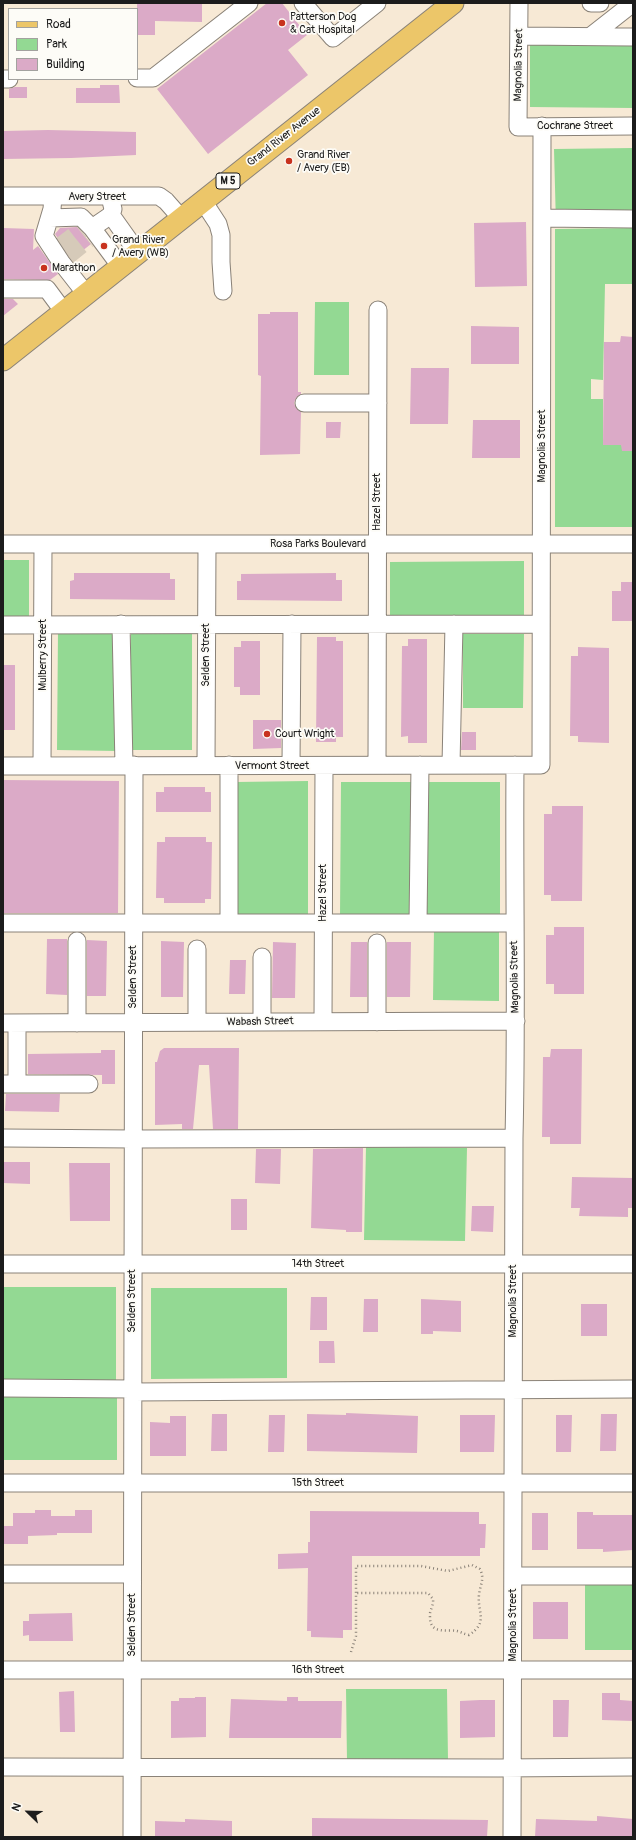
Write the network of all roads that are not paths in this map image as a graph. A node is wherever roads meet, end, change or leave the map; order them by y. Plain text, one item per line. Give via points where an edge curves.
1 (249, 3) edge
2 (304, 3) edge
3 (377, 3) edge
4 (453, 3) edge
5 (519, 3) edge
6 (591, 3) edge
7 (600, 3) edge
8 (633, 3) edge
9 (519, 36) junction
10 (591, 36) junction
11 (633, 36) edge
12 (138, 78) edge
13 (542, 126) junction
14 (633, 126) edge
15 (518, 127) joint
16 (3, 196) edge
17 (52, 196) junction
18 (110, 197) junction
19 (203, 201) junction
20 (111, 215) junction
21 (50, 218) junction
22 (181, 218) junction
23 (542, 218) junction
24 (633, 219) edge
25 (87, 233) junction
26 (138, 253) junction
27 (120, 267) junction
28 (3, 289) edge
29 (223, 291) dead end
30 (86, 294) junction
31 (378, 310) dead end
32 (64, 312) junction
33 (3, 360) edge
34 (304, 403) dead end
35 (378, 403) junction
36 (3, 544) edge
37 (43, 544) junction
38 (207, 544) junction
39 (377, 544) junction
40 (541, 544) junction
41 (633, 544) edge
42 (43, 624) junction
43 (121, 624) junction
44 (207, 624) junction
45 (292, 624) junction
46 (377, 624) junction
47 (454, 624) junction
48 (541, 624) junction
49 (3, 625) edge
50 (129, 765) junction
51 (377, 765) junction
52 (420, 765) junction
53 (451, 765) junction
54 (541, 765) joint
55 (3, 766) edge
56 (42, 766) junction
57 (206, 766) junction
58 (229, 766) junction
59 (291, 766) junction
60 (324, 766) junction
61 (515, 766) junction
62 (229, 922) junction
63 (323, 922) junction
64 (3, 923) edge
65 (134, 923) junction
66 (418, 923) junction
67 (514, 923) junction
68 (78, 941) dead end
69 (377, 944) dead end
70 (197, 949) dead end
71 (262, 957) dead end
72 (323, 1021) junction
73 (516, 1021) junction
74 (77, 1022) junction
75 (133, 1022) junction
76 (197, 1022) junction
77 (262, 1022) junction
78 (377, 1022) junction
79 (10, 1023) edge
80 (10, 1084) edge
81 (89, 1084) dead end
82 (3, 1138) edge
83 (514, 1138) junction
84 (133, 1139) junction
85 (3, 1264) edge
86 (132, 1264) junction
87 (514, 1264) junction
88 (633, 1264) edge
89 (3, 1388) edge
90 (513, 1389) junction
91 (633, 1389) edge
92 (132, 1390) junction
93 (3, 1483) edge
94 (132, 1483) junction
95 (513, 1483) junction
96 (633, 1483) edge
97 (3, 1574) edge
98 (132, 1574) junction
99 (513, 1576) junction
100 (633, 1576) edge
101 (3, 1670) edge
102 (132, 1670) junction
103 (512, 1670) junction
104 (633, 1670) edge
105 (3, 1767) edge
106 (132, 1767) junction
107 (633, 1767) edge
108 (512, 1768) junction
109 (132, 1837) edge
110 (512, 1837) edge

1 - 12 street via 153,78
2 - 3 street via 333,38
4 - 19 main road, Grand River Avenue / M 5
5 - 9 street, Magnolia Street
6 - 7 street
8 - 10 street
9 - 10 street
9 - 15 street, Magnolia Street
10 - 11 street
13 - 14 street, Cochrane Street
13 - 15 street, Cochrane Street
13 - 23 street, Magnolia Street
16 - 17 street, Avery Street
17 - 18 street, Avery Street
17 - 21 street
18 - 20 street via 113,209
18 - 22 street, Avery Street via 159,196
19 - 22 main road, Grand River Avenue / M 5
19 - 29 street via 218,224 221,235
20 - 25 street
20 - 26 street
21 - 25 street via 81,217
21 - 30 street via 44,236 61,254
22 - 26 main road, Grand River Avenue / M 5
23 - 24 street
23 - 40 street, Magnolia Street
25 - 27 street
26 - 27 main road, Grand River Avenue / M 5
27 - 30 main road, Grand River Avenue / M 5
28 - 32 street via 47,289
30 - 32 main road, Grand River Avenue / M 5
31 - 35 street, Hazel Street
32 - 33 main road, Grand River Avenue / M 5
34 - 35 street
35 - 39 street, Hazel Street
36 - 37 street, Rosa Parks Boulevard
37 - 38 street, Rosa Parks Boulevard
37 - 42 street, Mulberry Street
38 - 39 street, Rosa Parks Boulevard
38 - 44 street, Selden Street
39 - 40 street, Rosa Parks Boulevard
39 - 46 street, Hazel Street
40 - 41 street, Rosa Parks Boulevard
40 - 48 street, Magnolia Street
42 - 43 street
42 - 49 street
42 - 56 street, Mulberry Street
43 - 44 street
43 - 50 street, Selden Street
44 - 45 street
44 - 57 street, Selden Street
45 - 46 street
45 - 59 street
46 - 47 street
46 - 51 street, Hazel Street
47 - 48 street
47 - 53 street
48 - 54 street, Magnolia Street
50 - 56 street, Vermont Street
50 - 57 street, Vermont Street
50 - 65 street, Selden Street
51 - 52 street, Vermont Street
51 - 60 street, Vermont Street
52 - 53 street, Vermont Street
52 - 66 street
53 - 61 street, Vermont Street
54 - 61 street, Vermont Street
55 - 56 street, Vermont Street
57 - 58 street, Vermont Street
58 - 59 street, Vermont Street
58 - 62 street
59 - 60 street, Vermont Street
60 - 63 street, Hazel Street
61 - 67 street, Magnolia Street
62 - 63 street
62 - 65 street
63 - 66 street
63 - 72 street, Hazel Street
64 - 65 street
65 - 75 street, Selden Street
66 - 67 street
67 - 73 street, Magnolia Street
68 - 74 street
69 - 78 street
70 - 76 street
71 - 77 street
72 - 77 street, Wabash Street
72 - 78 street, Wabash Street
73 - 78 street, Wabash Street
73 - 83 street, Magnolia Street
74 - 75 street, Wabash Street
74 - 79 street, Wabash Street
75 - 76 street, Wabash Street
75 - 84 street, Selden Street
76 - 77 street, Wabash Street
79 - 80 street
80 - 81 street
82 - 84 street
83 - 84 street
83 - 87 street, Magnolia Street
84 - 86 street, Selden Street
85 - 86 street, 14th Street
86 - 87 street, 14th Street
86 - 92 street, Selden Street
87 - 88 street, 14th Street
87 - 90 street, Magnolia Street
89 - 92 street
90 - 91 street
90 - 92 street
90 - 95 street, Magnolia Street
92 - 94 street, Selden Street
93 - 94 street, 15th Street
94 - 95 street, 15th Street
94 - 98 street, Selden Street
95 - 96 street, 15th Street
95 - 99 street, Magnolia Street
97 - 98 street
98 - 102 street, Selden Street
99 - 100 street
99 - 103 street, Magnolia Street
101 - 102 street, 16th Street
102 - 103 street, 16th Street
102 - 106 street, Selden Street
103 - 104 street, 16th Street
103 - 108 street, Magnolia Street
105 - 106 street
106 - 108 street
106 - 109 street, Selden Street
107 - 108 street
108 - 110 street, Magnolia Street

